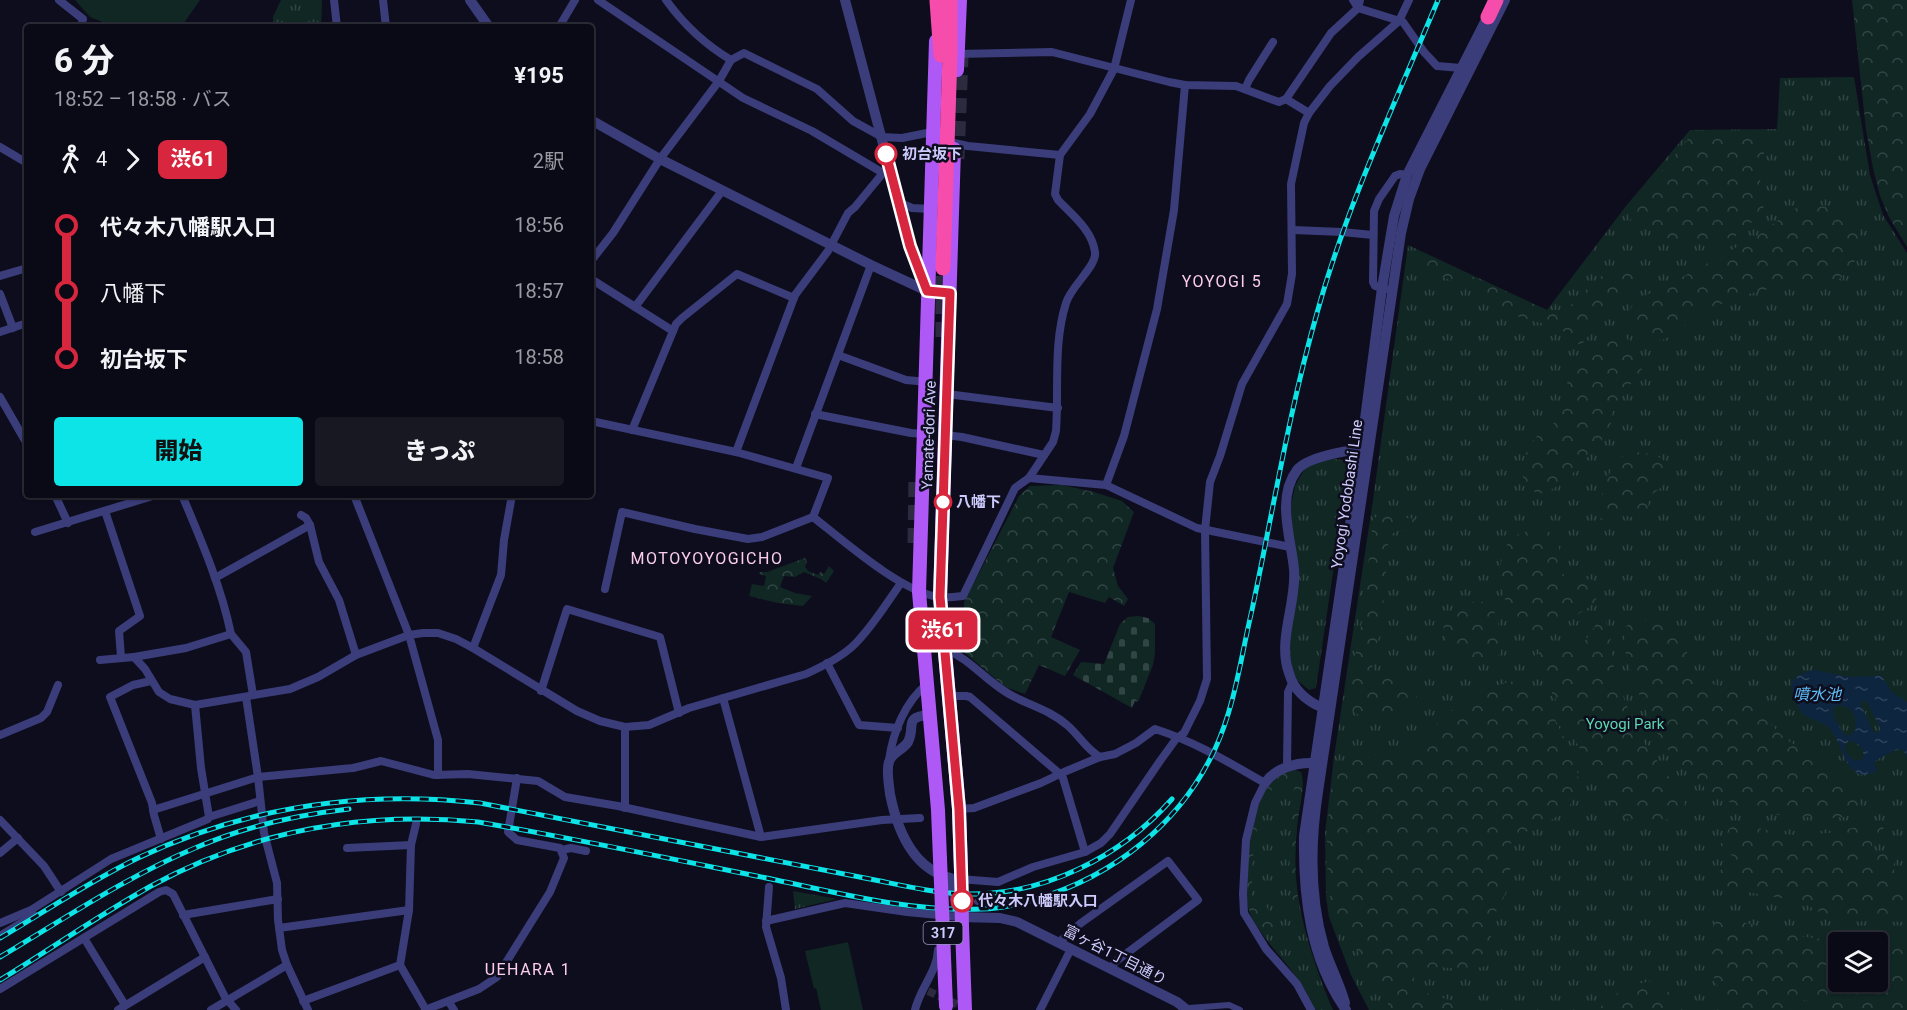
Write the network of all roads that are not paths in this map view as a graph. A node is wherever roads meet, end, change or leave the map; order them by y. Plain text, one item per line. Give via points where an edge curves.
1 (59, 0) edge
2 (334, 0) edge
3 (383, 0) edge
4 (470, 0) edge
5 (575, 0) edge
6 (598, 0) edge
7 (666, 0) edge
8 (845, 0) edge
9 (937, 0) edge
10 (950, 0) edge
11 (960, 0) edge
12 (1131, 0) edge
13 (1409, 0) edge
14 (1495, 0) edge
15 (1505, 0) edge
16 (1357, 3) edge
17 (1488, 16) joint
18 (1399, 21) junction
19 (82, 24) edge
20 (337, 24) edge
21 (386, 24) edge
22 (487, 24) edge
23 (562, 24) edge
24 (1273, 42) dead end
25 (957, 54) junction
26 (730, 60) junction
27 (1461, 68) junction
28 (1114, 69) junction
29 (719, 81) junction
30 (1185, 84) junction
31 (1245, 89) junction
32 (1286, 99) junction
33 (1309, 113) junction
34 (594, 122) edge
35 (932, 132) junction
36 (882, 137) junction
37 (954, 143) junction
38 (0, 147) edge
39 (1060, 155) junction
40 (660, 159) junction
41 (24, 161) edge
42 (887, 172) junction
43 (1407, 175) junction
44 (722, 191) junction
45 (898, 202) junction
46 (930, 209) junction
47 (1293, 230) junction
48 (1373, 236) junction
49 (831, 245) junction
50 (594, 257) edge
51 (872, 266) junction
52 (24, 269) edge
53 (0, 276) edge
54 (594, 281) edge
55 (1388, 289) junction
56 (927, 291) junction
57 (950, 293) junction
58 (0, 294) edge
59 (794, 298) junction
60 (635, 307) junction
61 (24, 324) edge
62 (13, 328) junction
63 (674, 331) junction
64 (0, 332) edge
65 (949, 341) junction
66 (838, 355) junction
67 (928, 382) junction
68 (947, 394) junction
69 (0, 397) edge
70 (1058, 408) junction
71 (815, 414) junction
72 (594, 422) edge
73 (924, 428) junction
74 (632, 430) junction
75 (945, 435) junction
76 (24, 439) edge
77 (1361, 450) junction
78 (736, 452) junction
79 (1044, 455) junction
80 (796, 468) junction
81 (1029, 478) junction
82 (944, 485) junction
83 (1106, 485) junction
84 (56, 498) edge
85 (146, 498) edge
86 (183, 498) edge
87 (355, 498) edge
88 (511, 498) edge
89 (105, 511) junction
90 (301, 515) dead end
91 (813, 516) junction
92 (68, 523) junction
93 (310, 525) junction
94 (1205, 530) junction
95 (35, 532) dead end
96 (1290, 547) junction
97 (920, 549) junction
98 (215, 578) junction
99 (902, 583) junction
100 (605, 589) dead end
101 (919, 592) junction
102 (940, 597) junction
103 (231, 634) junction
104 (409, 636) junction
105 (473, 648) junction
106 (944, 648) junction
107 (356, 655) junction
108 (121, 657) junction
109 (134, 657) junction
110 (100, 660) dead end
111 (827, 663) junction
112 (151, 681) junction
113 (1292, 683) junction
114 (927, 684) junction
115 (57, 685) dead end
116 (541, 690) junction
117 (250, 696) junction
118 (949, 696) junction
119 (723, 698) junction
120 (195, 705) junction
121 (1323, 708) junction
122 (679, 713) junction
123 (929, 715) junction
124 (625, 727) junction
125 (898, 728) junction
126 (0, 735) edge
127 (1180, 737) junction
128 (1100, 757) junction
129 (889, 761) junction
130 (1314, 763) junction
131 (1287, 767) junction
132 (1060, 774) junction
133 (438, 775) junction
134 (258, 777) junction
135 (517, 778) junction
136 (1266, 783) junction
137 (205, 794) junction
138 (260, 801) junction
139 (625, 808) junction
140 (959, 809) junction
141 (153, 810) junction
142 (209, 817) junction
143 (920, 818) dead end
144 (896, 819) junction
145 (0, 820) edge
146 (416, 824) dead end
147 (760, 837) junction
148 (18, 838) junction
149 (161, 839) junction
150 (411, 845) junction
151 (347, 848) dead end
152 (562, 850) junction
153 (586, 851) dead end
154 (1085, 852) junction
155 (0, 853) edge
156 (956, 874) junction
157 (769, 887) dead end
158 (61, 892) junction
159 (1012, 898) dead end
160 (278, 899) junction
161 (977, 902) dead end
162 (409, 909) junction
163 (34, 915) dead end
164 (183, 915) junction
165 (941, 916) junction
166 (766, 921) junction
167 (961, 922) junction
168 (0, 923) edge
169 (279, 928) junction
170 (0, 936) edge
171 (84, 938) junction
172 (1058, 943) junction
173 (1071, 949) junction
174 (205, 957) junction
175 (287, 965) junction
176 (400, 965) junction
177 (1111, 969) junction
178 (0, 989) edge
179 (228, 1000) junction
180 (303, 1001) junction
181 (452, 1006) edge
182 (121, 1008) edge
183 (952, 1009) edge
184 (1188, 1009) edge
185 (211, 1010) edge
186 (236, 1010) edge
187 (308, 1010) edge
188 (426, 1010) edge
189 (786, 1010) edge
190 (915, 1010) edge
191 (1040, 1010) edge
192 (1240, 1010) edge
193 (1311, 1010) edge
194 (1346, 1010) edge

1 - 19 street via 83,19
2 - 20 street
3 - 21 street
4 - 22 street
5 - 23 street
6 - 29 street
7 - 26 street via 682,22 710,48
8 - 36 street
9 - 10 highway via 941,92 939,268
9 - 35 main road, Yamate-dori Ave / 317
11 - 25 main road, Yamate-dori Ave / 317
12 - 28 street
13 - 18 street
14 - 17 highway
15 - 55 street, Yoyogi Yodobashi Line via 1416,179
16 - 18 street
16 - 32 street via 1331,33
17 - 27 street, Yoyogi Yodobashi Line
18 - 27 street via 1437,66
18 - 33 street via 1358,57
24 - 31 street
25 - 28 street via 1052,52
25 - 37 main road, Yamate-dori Ave / 317
26 - 29 street
26 - 36 street via 744,53 817,89 853,121
27 - 43 street, Yoyogi Yodobashi Line
28 - 30 street
28 - 39 street via 1090,114
29 - 40 street
29 - 42 street via 743,98
30 - 31 street
30 - 83 street via 1174,210 1157,309 1124,436
31 - 32 street via 1279,102
32 - 33 street
33 - 47 street via 1291,184
34 - 40 street
35 - 36 street
35 - 46 main road, Yamate-dori Ave / 317
36 - 42 street
37 - 39 street
37 - 57 main road, Yamate-dori Ave / 317
38 - 41 street
39 - 70 street via 1055,194 1087,230 1096,254 1093,265 1068,296 1061,317
40 - 44 street
40 - 50 street
42 - 45 street
42 - 49 street via 848,213
43 - 48 street via 1395,176 1379,198
43 - 55 street, Yoyogi Yodobashi Line via 1394,216
44 - 49 street
44 - 60 street
45 - 46 street
45 - 56 street
46 - 56 main road, Yamate-dori Ave / 317
47 - 48 street
47 - 94 street via 1287,304 1242,384 1210,482
48 - 55 street via 1373,282
49 - 51 street
49 - 59 street
51 - 56 street
51 - 66 street
52 - 53 street
54 - 60 street
55 - 77 street, Yoyogi Yodobashi Line
55 - 194 street, Yoyogi Yodobashi Line via 1312,842 1318,924
56 - 57 street
56 - 67 main road, Yamate-dori Ave / 317
57 - 65 main road, Yamate-dori Ave / 317
58 - 62 street
59 - 63 street via 737,274 678,321
59 - 78 street
60 - 63 street
61 - 62 street
62 - 64 street
63 - 74 street
65 - 67 main road via 942,335 933,338
65 - 68 main road, Yamate-dori Ave / 317
66 - 67 street via 906,380
66 - 71 street
67 - 73 main road, Yamate-dori Ave / 317
68 - 70 street
68 - 75 main road, Yamate-dori Ave / 317
69 - 76 street
70 - 79 street via 1053,442
71 - 73 street via 911,433
71 - 80 street
72 - 74 street
73 - 97 main road, Yamate-dori Ave / 317
74 - 78 street
75 - 79 street
75 - 82 main road, Yamate-dori Ave / 317
77 - 96 street via 1309,460 1295,472 1288,490
77 - 121 street, Yoyogi Yodobashi Line
78 - 80 street
79 - 81 street
80 - 91 street via 828,478
81 - 83 street
81 - 102 street via 1016,488 963,596
82 - 97 main road via 935,522 934,551 927,555
82 - 102 main road, Yamate-dori Ave / 317
83 - 94 street
84 - 92 street
85 - 89 street
86 - 98 street
87 - 104 street
88 - 105 street via 501,575
89 - 92 street
89 - 108 street via 140,616 119,631
90 - 93 street
91 - 99 street
91 - 100 street via 748,539 622,512
92 - 95 street
93 - 98 street
93 - 107 street via 319,562 339,600
94 - 96 street
94 - 127 street via 1207,680
96 - 113 street via 1294,570 1286,654
97 - 101 main road, Yamate-dori Ave / 317
98 - 103 street
99 - 101 street
99 - 111 street via 853,646
101 - 102 street
101 - 114 main road, Yamate-dori Ave / 317
102 - 106 main road, Yamate-dori Ave / 317
103 - 109 street via 186,648
103 - 117 street via 246,652
104 - 105 street via 438,633
104 - 107 street
104 - 133 street via 438,740
105 - 116 street
106 - 118 main road, Yamate-dori Ave / 317
106 - 128 street via 959,654 1011,695 1051,713
107 - 117 street via 290,689
108 - 109 street
108 - 110 street
109 - 112 street
111 - 119 street via 806,674
111 - 125 street via 858,725
112 - 120 street via 170,699
112 - 141 street via 110,697
113 - 121 street via 1308,701
113 - 131 street via 1288,692
114 - 123 main road, Yamate-dori Ave / 317
114 - 125 street via 910,701
115 - 126 street via 41,718
116 - 122 street via 567,609 660,637
116 - 124 street via 577,711
117 - 120 street
117 - 134 street
118 - 132 street via 969,697
118 - 140 main road, Yamate-dori Ave / 317
119 - 122 street
119 - 147 street
120 - 137 street
121 - 130 street, Yoyogi Yodobashi Line
122 - 124 street via 649,725
123 - 129 street via 912,720 907,744
123 - 183 main road, Yamate-dori Ave / 317, bridge
124 - 139 street
125 - 129 street
127 - 128 street via 1155,729 1124,751
127 - 136 street
127 - 154 street via 1110,834
128 - 132 street
129 - 144 street
130 - 131 street
130 - 194 street, Yoyogi Yodobashi Line via 1304,836 1307,903 1323,967
131 - 136 street
132 - 140 street via 974,808
132 - 154 street
133 - 134 street via 381,761 353,768
133 - 135 street
134 - 137 street
134 - 138 street
135 - 139 street via 538,780 566,797
135 - 152 street via 508,832 517,840
136 - 193 street via 1255,803 1246,840 1244,913 1266,949 1297,984
137 - 141 street
137 - 142 street
138 - 142 street
138 - 160 street
139 - 147 street
140 - 156 main road, Yamate-dori Ave / 317
141 - 149 street
142 - 149 street
143 - 144 street
144 - 147 street
144 - 156 street via 909,847 922,863 939,875
145 - 148 street
146 - 150 street
148 - 155 street
148 - 158 street
149 - 158 street via 111,859
150 - 151 street
150 - 162 street
152 - 153 street
152 - 181 street via 564,858 550,892 497,977
154 - 156 street via 998,882
156 - 167 main road, 317, bridge
157 - 166 street
158 - 168 street
159 - 161 street
160 - 164 street
160 - 169 street
162 - 169 street
162 - 176 street
163 - 170 street
164 - 171 street via 173,894 163,890
164 - 174 street
165 - 166 street via 845,903
165 - 167 street
165 - 190 street via 938,960
166 - 189 street
167 - 172 street, 富ヶ谷1丁目通り via 1009,920
167 - 183 main road, 317 via 959,969 951,973
169 - 175 street
171 - 178 street
171 - 182 street
172 - 173 street, 富ヶ谷1丁目通り
172 - 177 street via 1168,861 1198,900 1114,962
173 - 177 street, 富ヶ谷1丁目通り
173 - 191 street
174 - 179 street
174 - 182 street
175 - 179 street
175 - 180 street
176 - 180 street
176 - 188 street
177 - 184 street, 富ヶ谷1丁目通り
179 - 185 street
179 - 186 street
180 - 187 street
181 - 188 street
184 - 192 street via 1229,1005

